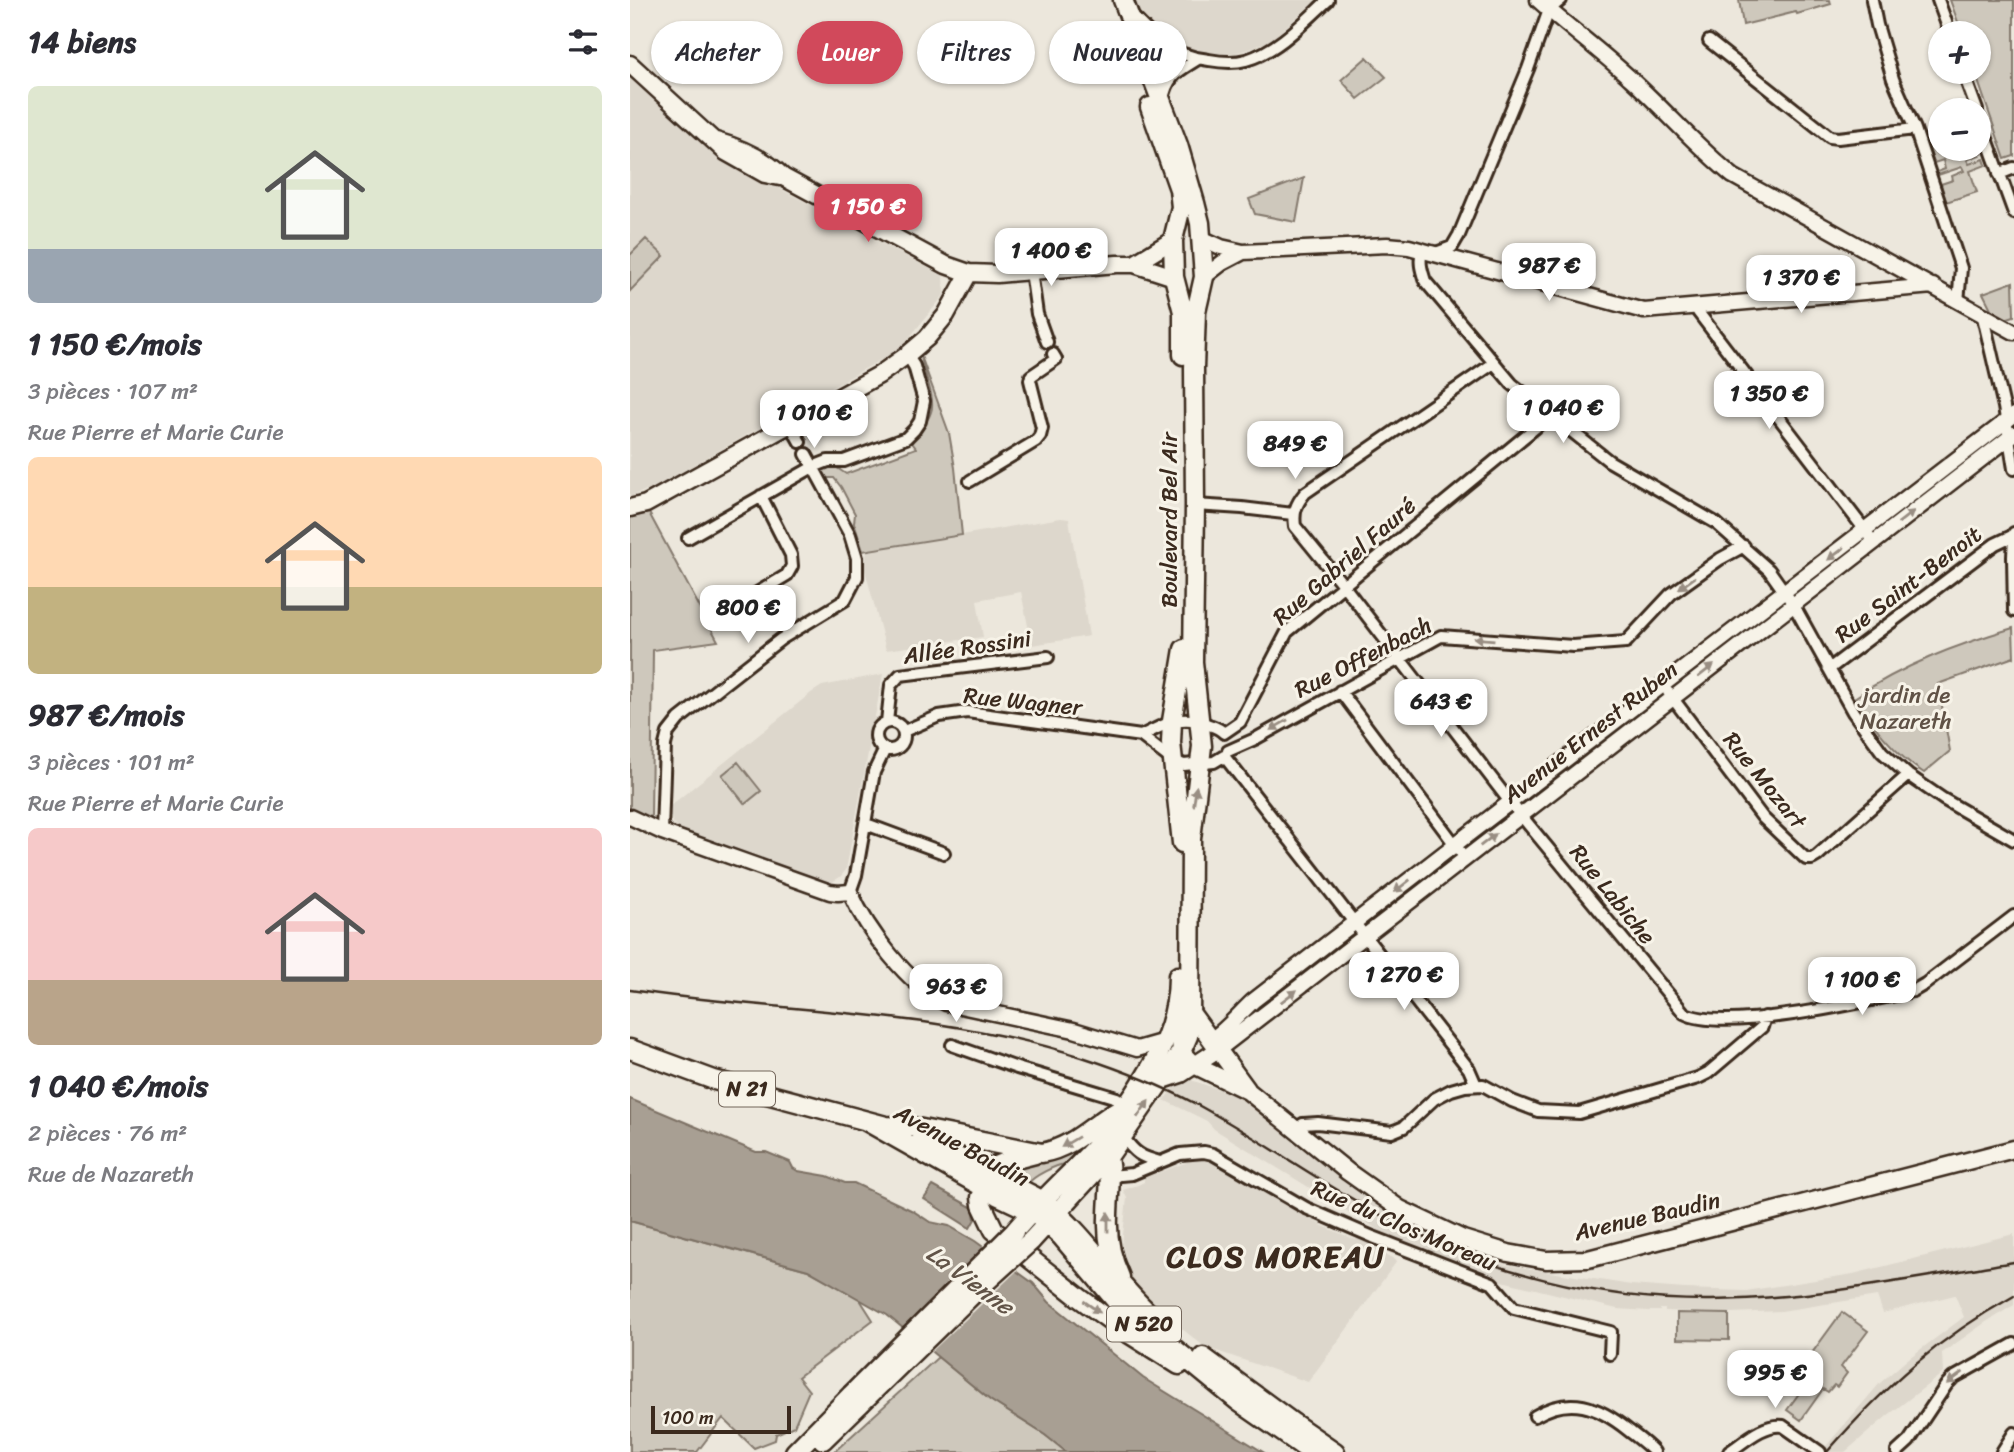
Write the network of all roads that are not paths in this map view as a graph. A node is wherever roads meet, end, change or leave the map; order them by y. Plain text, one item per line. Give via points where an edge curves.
1 (1110, 0) edge
2 (1328, 0) edge
3 (1538, 0) edge
4 (1561, 0) edge
5 (1872, 0) edge
6 (1938, 0) edge
7 (1549, 5) edge
8 (1126, 7) edge
9 (1946, 21) edge
10 (1709, 41) dead end
11 (1198, 59) junction
12 (630, 64) edge
13 (1162, 106) junction
14 (1914, 129) junction
15 (1991, 151) edge
16 (2014, 168) edge
17 (1999, 174) junction
18 (2014, 213) edge
19 (1201, 238) junction
20 (1173, 240) junction
21 (1429, 251) junction
22 (1243, 252) junction
23 (1134, 264) junction
24 (1031, 271) junction
25 (969, 273) junction
26 (1174, 277) junction
27 (1204, 277) junction
28 (1933, 286) junction
29 (1958, 302) junction
30 (1698, 306) junction
31 (1983, 317) junction
32 (2011, 331) edge
33 (1047, 342) dead end
34 (1053, 354) dead end
35 (907, 355) junction
36 (1494, 363) junction
37 (1549, 414) junction
38 (790, 424) junction
39 (2011, 427) edge
40 (800, 442) dead end
41 (806, 454) dead end
42 (813, 467) junction
43 (2014, 469) edge
44 (970, 481) dead end
45 (761, 496) junction
46 (1195, 505) junction
47 (630, 508) edge
48 (1293, 514) junction
49 (2014, 534) edge
50 (1869, 537) junction
51 (688, 538) dead end
52 (1744, 546) junction
53 (1344, 586) junction
54 (1789, 598) junction
55 (727, 611) dead end
56 (2014, 611) edge
57 (1048, 657) dead end
58 (1400, 658) junction
59 (1829, 669) junction
60 (1340, 691) junction
61 (1668, 691) junction
62 (1186, 720) junction
63 (887, 722) junction
64 (904, 731) junction
65 (1224, 733) junction
66 (1141, 736) junction
67 (885, 749) junction
68 (1226, 754) junction
69 (1185, 763) junction
70 (1908, 775) junction
71 (1510, 802) junction
72 (1521, 815) junction
73 (630, 817) edge
74 (866, 824) junction
75 (662, 832) junction
76 (2014, 840) edge
77 (1455, 844) junction
78 (944, 853) dead end
79 (1465, 858) junction
80 (850, 891) junction
81 (2014, 916) edge
82 (1354, 923) junction
83 (1365, 936) junction
84 (1184, 1004) junction
85 (1765, 1017) junction
86 (952, 1045) dead end
87 (1214, 1045) junction
88 (630, 1049) edge
89 (1137, 1049) junction
90 (1168, 1051) junction
91 (1194, 1065) junction
92 (1476, 1085) junction
93 (1248, 1091) junction
94 (1127, 1105) junction
95 (866, 1121) junction
96 (892, 1128) junction
97 (1295, 1129) junction
98 (1113, 1144) junction
99 (2014, 1149) edge
100 (1042, 1153) junction
101 (1160, 1162) junction
102 (994, 1167) dead end
103 (1110, 1176) junction
104 (989, 1196) junction
105 (1044, 1213) junction
106 (1021, 1231) junction
107 (1128, 1293) junction
108 (2014, 1344) edge
109 (1610, 1354) dead end
110 (856, 1399) junction
111 (1238, 1401) junction
112 (1535, 1416) dead end
113 (2014, 1433) edge
114 (795, 1452) edge
115 (810, 1452) edge
116 (1311, 1452) edge
117 (1335, 1452) edge
118 (1654, 1452) edge
119 (1728, 1452) edge
120 (1820, 1452) edge
121 (1897, 1452) edge
122 (2002, 1452) edge

1 - 20 main road, Boulevard Bel Air via 1179,189 1181,206
2 - 11 street via 1289,36 1255,57 1244,61
3 - 7 street
4 - 7 street
5 - 14 street via 1893,79
6 - 9 street
7 - 21 street via 1459,235 1452,247
7 - 28 street via 1733,177
8 - 11 street via 1160,42
8 - 13 main road, Boulevard Bel Air
10 - 14 street via 1830,137
11 - 13 street via 1167,83
12 - 25 main road via 716,141 752,155 783,177
13 - 19 main road, Boulevard Bel Air via 1178,145
14 - 29 street via 1961,268
15 - 17 street
16 - 17 street
17 - 18 street
19 - 20 main road
19 - 22 street
19 - 27 main road, Boulevard Bel Air
20 - 23 main road
20 - 26 main road, Boulevard Bel Air
21 - 22 street via 1387,245
21 - 30 street via 1644,311
21 - 36 street via 1420,259 1425,281
22 - 27 street
23 - 24 main road
23 - 26 main road
24 - 25 main road
24 - 33 street via 1037,314
25 - 35 main road via 946,315
26 - 27 main road
26 - 62 main road, Boulevard Bel Air via 1183,316
27 - 46 main road, Boulevard Bel Air via 1196,312
28 - 29 street
28 - 30 street
29 - 31 street
30 - 50 street via 1698,312
31 - 32 street
31 - 39 street
34 - 44 street via 1056,359 1030,380 1040,436
35 - 38 main road
35 - 42 street via 924,401 915,430 906,438 844,461
36 - 37 street
36 - 48 street via 1305,493
37 - 52 street via 1609,461 1716,523
37 - 53 street, Rue Gabriel Fauré
38 - 40 street
38 - 47 main road via 646,504
39 - 43 street
39 - 50 street, Avenue Ernest Ruben
41 - 42 street
42 - 45 street
42 - 75 street via 850,535 857,577 845,600 781,639 668,733
45 - 51 street
45 - 55 street via 791,555 792,566 787,575
46 - 48 street
46 - 62 main road, Boulevard Bel Air via 1193,662
48 - 53 street, Rue Labiche via 1295,526
49 - 56 street
49 - 59 street, Rue Saint-Benoit
50 - 54 street, Avenue Ernest Ruben
52 - 54 street
52 -> 58 street, Rue Offenbach via 1671,594 1626,642 1573,646 1441,636
53 - 58 street, Rue Labiche
53 - 65 street, Rue Gabriel Fauré via 1287,632 1240,722
54 - 59 street
54 - 61 street, Avenue Ernest Ruben
57 - 63 street, Allée Rossini via 900,675 891,685
58 - 60 street, Rue Offenbach
58 - 71 street, Rue Labiche
59 - 70 street via 1868,734
60 -> 68 street, Rue Offenbach
60 - 77 street
61 - 70 street, Rue Mozart via 1763,818 1806,859 1817,856
61 - 71 street, Avenue Ernest Ruben
61 - 72 street, Avenue Ernest Ruben
62 - 65 street
62 - 66 street
62 - 69 main road, Boulevard Bel Air
62 - 69 main road, Boulevard Bel Air via 1202,746
63 - 64 street
63 - 67 street via 877,732
64 - 66 street, Rue Wagner via 939,716 967,712
64 - 67 street via 898,748
65 - 68 street
66 - 69 street, Rue Wagner
67 - 74 street via 874,772
68 - 69 street, Rue Offenbach via 1214,762
68 - 82 street
69 - 84 main road, Boulevard Bel Air
84 -> 69 main road, Boulevard Bel Air via 1191,839
70 - 76 street
71 - 72 street, Rue Labiche
71 - 77 street, Avenue Ernest Ruben
79 -> 72 street, Avenue Ernest Ruben
72 - 85 street, Rue Labiche via 1684,1013 1696,1018
73 - 75 street
74 - 78 street
74 - 80 street
75 - 80 street via 830,892
77 - 79 street
77 -> 82 street, Avenue Ernest Ruben
79 - 83 street, Avenue Ernest Ruben
80 - 89 street via 908,977 936,999
81 - 85 street via 1913,991
82 - 83 street
82 - 87 street, Avenue Ernest Ruben via 1253,1001
87 -> 83 street, Avenue Ernest Ruben
83 - 92 street via 1469,1069
84 - 87 main road, Avenue Baudin
84 - 90 main road, Boulevard Bel Air
85 - 92 street via 1762,1027 1708,1073 1579,1113 1538,1111
86 - 94 street
87 - 90 main road
87 - 91 main road, Avenue Ernest Ruben
87 - 93 main road, Avenue Baudin
88 - 95 main road, N 21 via 714,1080
89 - 90 street
89 - 90 street
90 - 91 main road, Avenue Baudin
90 - 91 main road via 1181,1073
90 - 94 main road
98 -> 90 main road
91 - 93 main road, Avenue Baudin
92 - 97 street via 1434,1099 1392,1132 1318,1123
93 - 97 main road, Avenue Baudin
94 - 98 main road
94 -> 100 main road via 1068,1145
95 - 96 main road, N 21
95 - 104 main road, Avenue Baudin / N 21
96 - 100 main road via 912,1127
96 - 105 main road, Avenue Baudin / N 21 via 974,1164
97 - 99 main road, Avenue Baudin via 1400,1209 1464,1239 1546,1260 1588,1259
98 - 101 street
98 - 103 main road
98 - 105 main road
100 - 102 main road
101 - 103 street, Rue du Clos Moreau via 1132,1174
101 - 109 street, Rue du Clos Moreau via 1187,1153 1213,1154 1306,1208 1492,1283 1514,1308 1611,1332
107 -> 103 main road via 1108,1238
104 - 105 main road, Avenue Baudin / N 21
104 - 106 main road via 1012,1210
104 -> 111 main road via 982,1205 994,1230 1125,1331
105 - 106 main road
105 - 107 main road, N 520 via 1081,1237
105 - 111 main road, N 520 via 1116,1301
106 - 110 main road, bridge
106 - 110 main road, bridge via 978,1289
107 - 117 main road, N 520 via 1223,1373
108 -> 121 street via 1953,1378
110 - 114 main road
110 - 115 main road
111 - 116 main road, N 520
112 - 118 street via 1549,1408 1594,1408
113 - 122 street
119 - 120 street via 1777,1425

